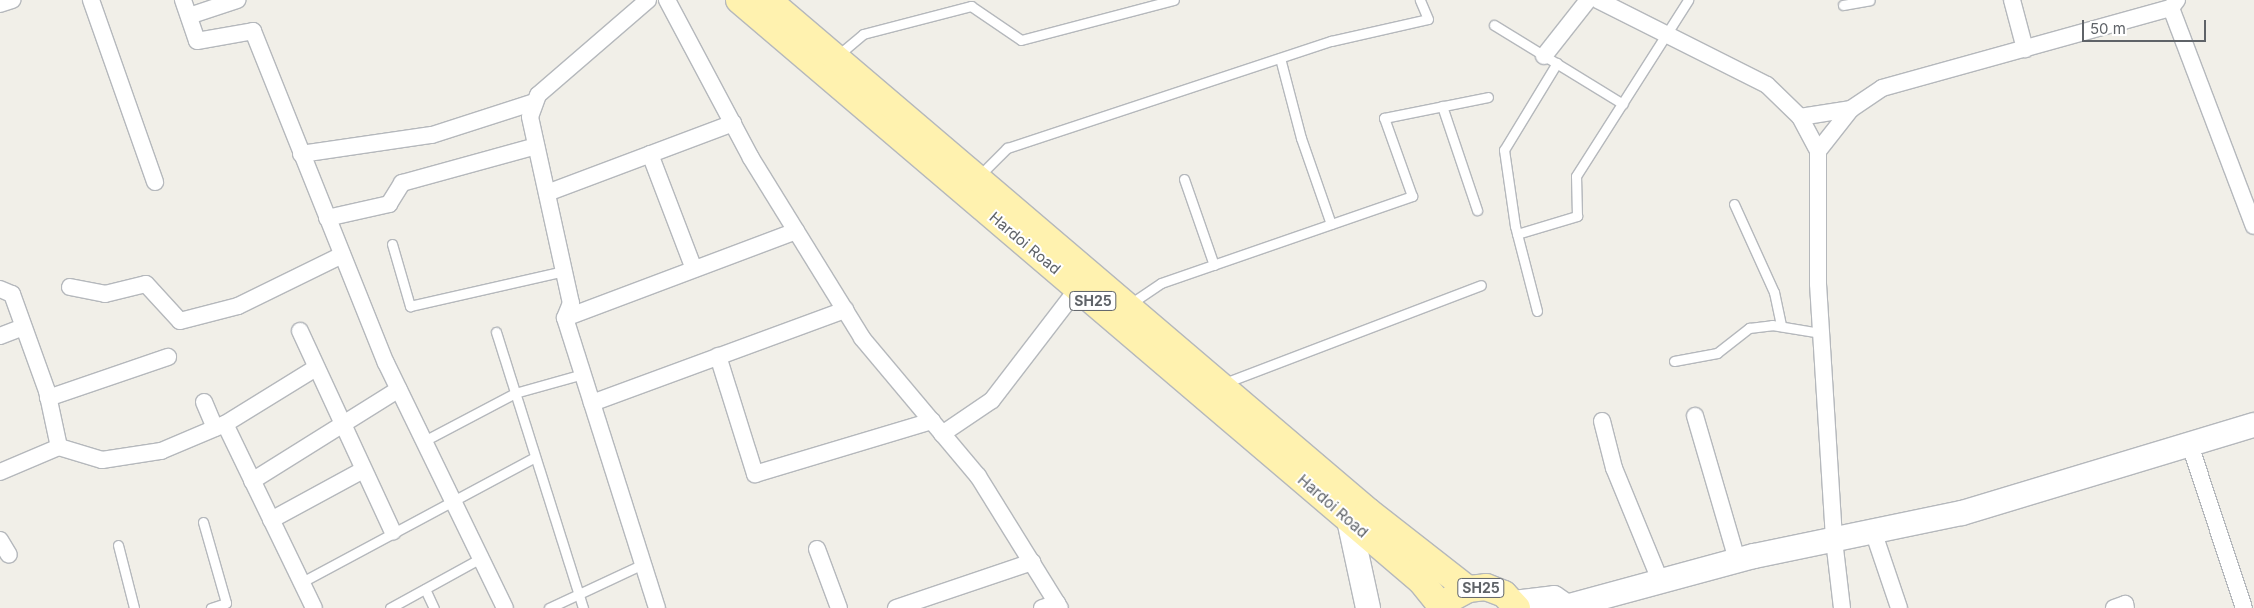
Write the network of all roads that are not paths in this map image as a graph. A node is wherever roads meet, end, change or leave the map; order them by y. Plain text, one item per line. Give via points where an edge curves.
1 (12, 0) edge
2 (91, 0) edge
3 (237, 0) edge
4 (648, 0) edge
5 (668, 0) edge
6 (739, 0) edge
7 (768, 0) edge
8 (1174, 0) edge
9 (1420, 0) edge
10 (1588, 0) edge
11 (1688, 0) edge
12 (1870, 0) edge
13 (2012, 0) edge
14 (1603, 1) edge
15 (0, 4) edge
16 (2174, 4) edge
17 (1843, 5) dead end
18 (186, 8) edge
19 (1494, 25) dead end
20 (1666, 37) junction
21 (2025, 49) junction
22 (835, 57) junction
23 (1280, 58) junction
24 (1550, 59) junction
25 (1488, 97) dead end
26 (536, 102) junction
27 (1623, 104) junction
28 (1442, 106) junction
29 (1851, 109) junction
30 (1800, 117) junction
31 (732, 123) junction
32 (536, 146) junction
33 (1818, 151) junction
34 (301, 154) junction
35 (650, 154) junction
36 (977, 178) junction
37 (1184, 179) dead end
38 (154, 182) dead end
39 (546, 193) junction
40 (1734, 204) dead end
41 (1477, 210) dead end
42 (326, 218) junction
43 (1331, 224) junction
44 (2254, 226) edge
45 (796, 231) junction
46 (1517, 234) junction
47 (392, 244) dead end
48 (342, 255) junction
49 (1214, 265) junction
50 (694, 269) junction
51 (564, 271) junction
52 (1481, 285) dead end
53 (70, 287) dead end
54 (1078, 288) junction
55 (0, 290) edge
56 (845, 310) junction
57 (1537, 311) dead end
58 (1121, 313) junction
59 (565, 318) junction
60 (1780, 326) junction
61 (23, 327) junction
62 (300, 331) dead end
63 (496, 332) dead end
64 (1821, 332) junction
65 (0, 336) edge
66 (718, 356) junction
67 (168, 357) dead end
68 (1674, 361) dead end
69 (314, 369) junction
70 (583, 374) junction
71 (1220, 385) junction
72 (399, 389) junction
73 (515, 393) junction
74 (48, 398) junction
75 (204, 402) dead end
76 (592, 403) junction
77 (1695, 416) dead end
78 (932, 421) junction
79 (1602, 421) dead end
80 (342, 425) junction
81 (220, 426) junction
82 (2254, 426) edge
83 (942, 434) junction
84 (424, 441) junction
85 (2190, 445) junction
86 (59, 447) junction
87 (535, 457) junction
88 (363, 470) junction
89 (0, 472) edge
90 (252, 481) junction
91 (452, 500) junction
92 (1355, 512) junction
93 (271, 520) junction
94 (203, 522) dead end
95 (1873, 531) junction
96 (393, 532) junction
97 (0, 540) edge
98 (1834, 540) junction
99 (118, 545) dead end
100 (817, 549) dead end
101 (9, 555) dead end
102 (481, 558) junction
103 (1736, 560) junction
104 (1032, 562) junction
105 (643, 564) junction
106 (1660, 580) junction
107 (302, 582) junction
108 (425, 589) junction
109 (1468, 589) junction
110 (579, 594) junction
111 (1053, 606) edge
112 (1516, 606) edge
113 (1563, 606) edge
114 (134, 608) edge
115 (211, 608) edge
116 (314, 608) edge
117 (390, 608) edge
118 (434, 608) edge
119 (505, 608) edge
120 (549, 608) edge
121 (583, 608) edge
122 (657, 608) edge
123 (839, 608) edge
124 (896, 608) edge
125 (1368, 608) edge
126 (1443, 608) edge
127 (1842, 608) edge
128 (1899, 608) edge
129 (2114, 608) edge
130 (2126, 608) edge
131 (2244, 608) edge

1 - 15 street
2 - 38 street
3 - 18 street
4 - 26 street
5 - 31 street
6 - 54 main road, Hardoi Road / SH25
7 - 22 main road, Hardoi Road / SH25
8 - 22 lane via 1022,40 971,6 864,34
9 - 23 lane via 1428,19
10 - 24 street
11 - 20 lane
12 - 17 lane
13 - 21 street
14 - 20 street
16 - 21 street
16 - 44 street
18 - 34 street via 197,41 253,32
19 - 24 lane
20 - 27 lane
20 - 30 street via 1767,85
21 - 29 street via 1882,88
22 - 36 main road, Hardoi Road / SH25
23 - 36 lane via 1007,148
23 - 43 lane via 1301,138
24 - 27 lane
24 - 46 lane via 1504,150
25 - 28 lane
26 - 32 street via 530,117
26 - 34 street via 432,135
27 - 46 lane via 1576,176 1577,216
28 - 41 lane
28 - 43 lane via 1384,118 1412,196
29 - 30 street
29 - 33 street
30 - 33 street
31 - 35 street
31 - 45 street
32 - 39 street
32 - 42 street via 402,183 389,204
33 - 64 street
34 - 42 street
35 - 39 street
35 - 50 street
36 - 58 main road, Hardoi Road / SH25
37 - 49 lane
39 - 51 street
40 - 60 lane via 1774,292
42 - 48 street
43 - 49 lane
45 - 50 street
45 - 56 street
46 - 57 lane
47 - 51 lane via 410,306
48 - 53 street via 238,306 180,321 146,284 105,294
48 - 72 street
49 - 58 lane via 1161,283
50 - 59 street
51 - 59 street via 571,303
52 - 71 lane
54 - 58 main road, Hardoi Road / SH25
54 - 83 street via 992,400
55 - 61 street via 12,294
56 - 66 street
56 - 78 street via 862,338
58 - 71 main road, Hardoi Road / SH25
58 - 92 main road, Hardoi Road / SH25
59 - 70 street
60 - 64 lane
60 - 68 lane via 1749,328 1717,353
61 - 65 street
61 - 74 street
62 - 69 street
63 - 73 lane
64 - 98 street
66 - 76 street
66 - 78 street via 755,474
67 - 74 street
69 - 80 street
69 - 81 street
70 - 73 lane
70 - 76 street
71 - 92 main road, Hardoi Road / SH25
72 - 80 street
72 - 84 street
73 - 84 lane
73 - 87 lane
74 - 86 street
75 - 81 street
76 - 105 street
77 - 103 street
78 - 83 street
79 - 106 street via 1614,468
80 - 88 street
80 - 90 street
81 - 86 street via 161,452 102,460
81 - 90 street
82 - 85 street
83 - 104 street via 978,476
84 - 91 street
85 - 95 street via 1962,513
85 - 131 street
86 - 89 street
87 - 91 lane
87 - 110 lane
88 - 93 street
88 - 96 street
90 - 93 street
91 - 96 lane
91 - 102 street
92 - 109 main road, Hardoi Road / SH25
92 - 125 street
92 - 126 main road, Hardoi Road / SH25
93 - 107 street
94 - 115 lane via 226,603
95 - 98 street
95 - 128 street
96 - 107 lane
97 - 101 street
98 - 103 street
98 - 127 street
99 - 114 lane
100 - 123 street
102 - 108 lane
102 - 119 street
103 - 106 street
104 - 111 street
104 - 124 street
105 - 110 lane
105 - 122 street
106 - 113 street
107 - 116 street
108 - 117 lane
108 - 118 lane
109 - 112 main road, SH25 via 1486,587
109 - 126 main road, SH25
110 - 120 lane
110 - 121 lane
112 - 113 street via 1554,598
129 - 130 street via 2125,604

